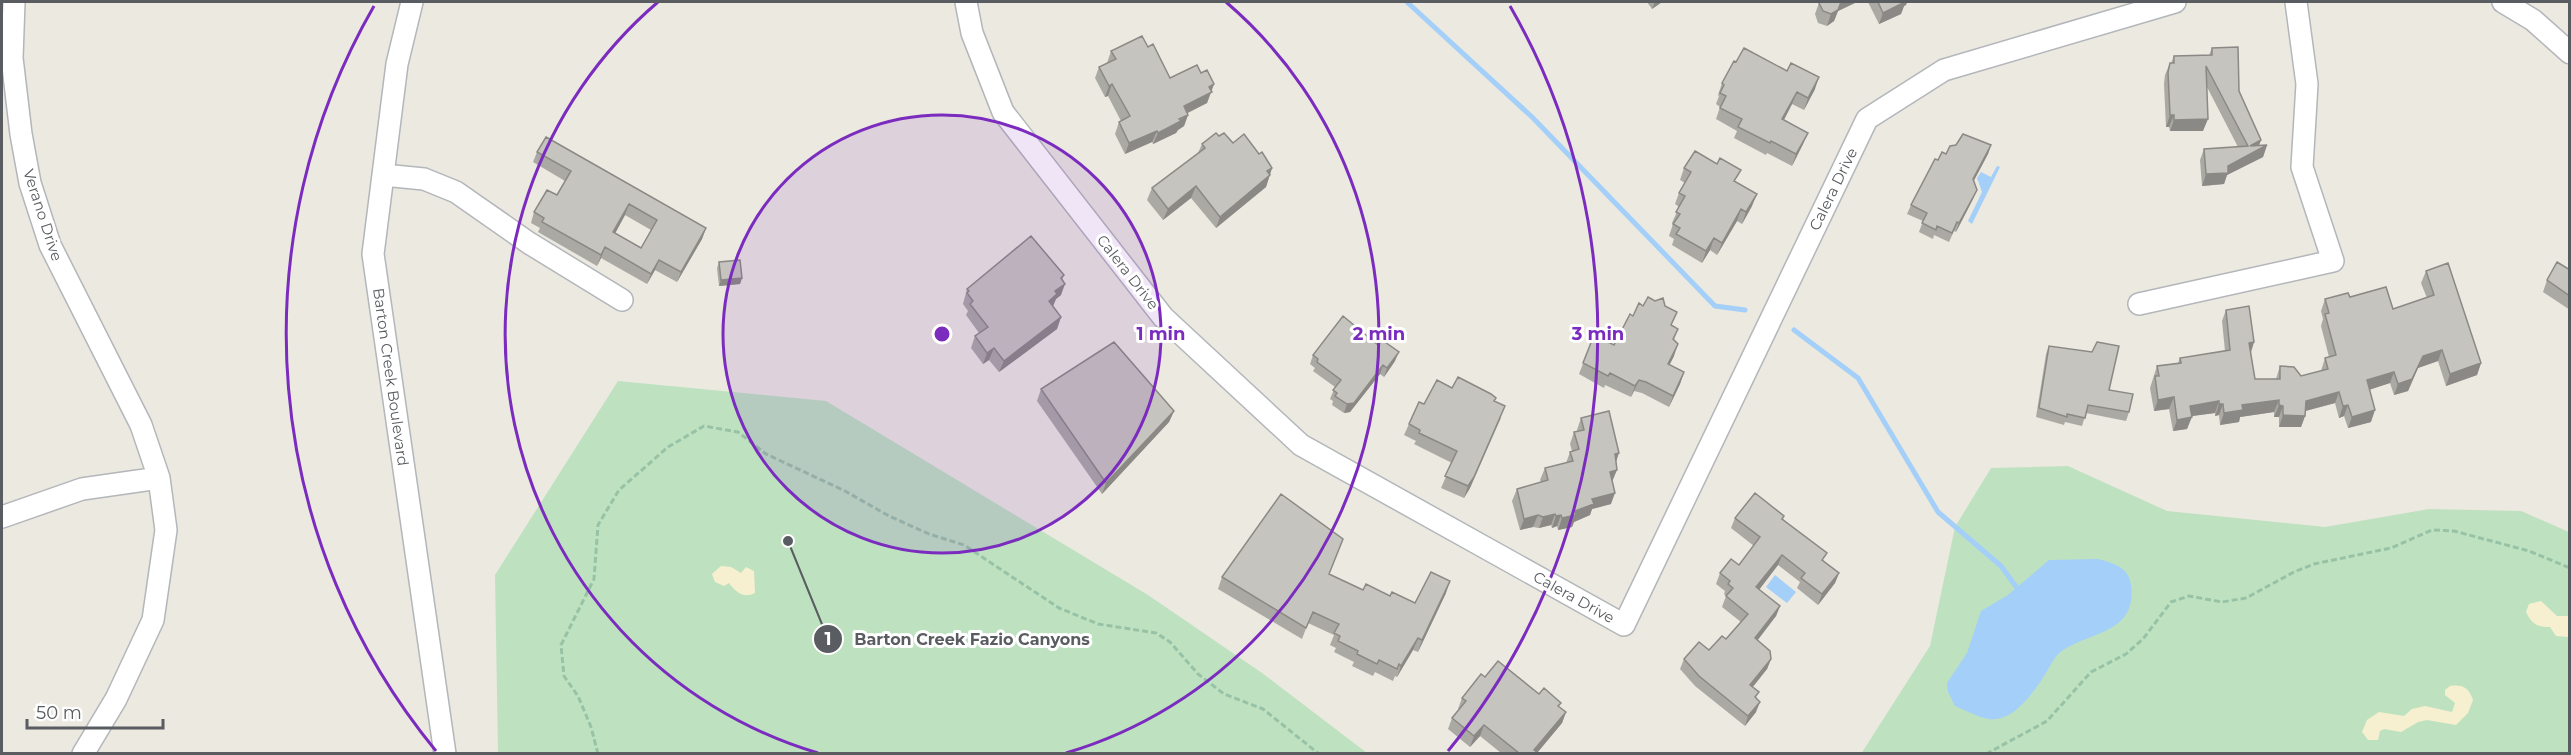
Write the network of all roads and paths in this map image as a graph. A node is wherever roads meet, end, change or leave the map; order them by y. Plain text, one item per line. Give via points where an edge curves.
1 (14, 2) edge
2 (412, 2) edge
3 (966, 2) edge
4 (2175, 2) edge
5 (2296, 2) edge
6 (2503, 2) edge
7 (2570, 53) edge
8 (382, 175) junction
9 (622, 300) dead end
10 (2139, 304) dead end
11 (159, 478) junction
12 (2, 517) edge
13 (2570, 568) edge
14 (83, 753) edge
15 (445, 753) edge
16 (598, 753) edge
17 (1319, 753) edge
18 (1986, 753) edge

1 - 11 street, Verano Drive via 12,58 30,183 50,245 141,425
2 - 8 street, Barton Creek Boulevard via 396,64
3 - 4 street, Calera Drive via 972,33 1003,112 1163,317 1301,445 1623,625 1867,119 1944,70
5 - 10 street via 2307,84 2302,167 2333,261
6 - 7 street via 2533,20
8 - 9 street via 424,179 456,192
8 - 15 street, Barton Creek Boulevard via 373,254
11 - 12 street via 82,489
11 - 14 street, Verano Drive via 166,530 153,620 116,699
13 - 18 path via 2529,551 2454,531 2432,530 2391,548 2314,564 2247,598 2222,602 2189,596 2171,602 2143,639 2126,654 2091,672 2047,721
16 - 17 path via 578,696 564,676 561,645 594,579 598,525 619,490 668,447 704,426 738,432 766,454 889,516 964,545 1059,608 1098,624 1156,633 1224,694 1263,709

